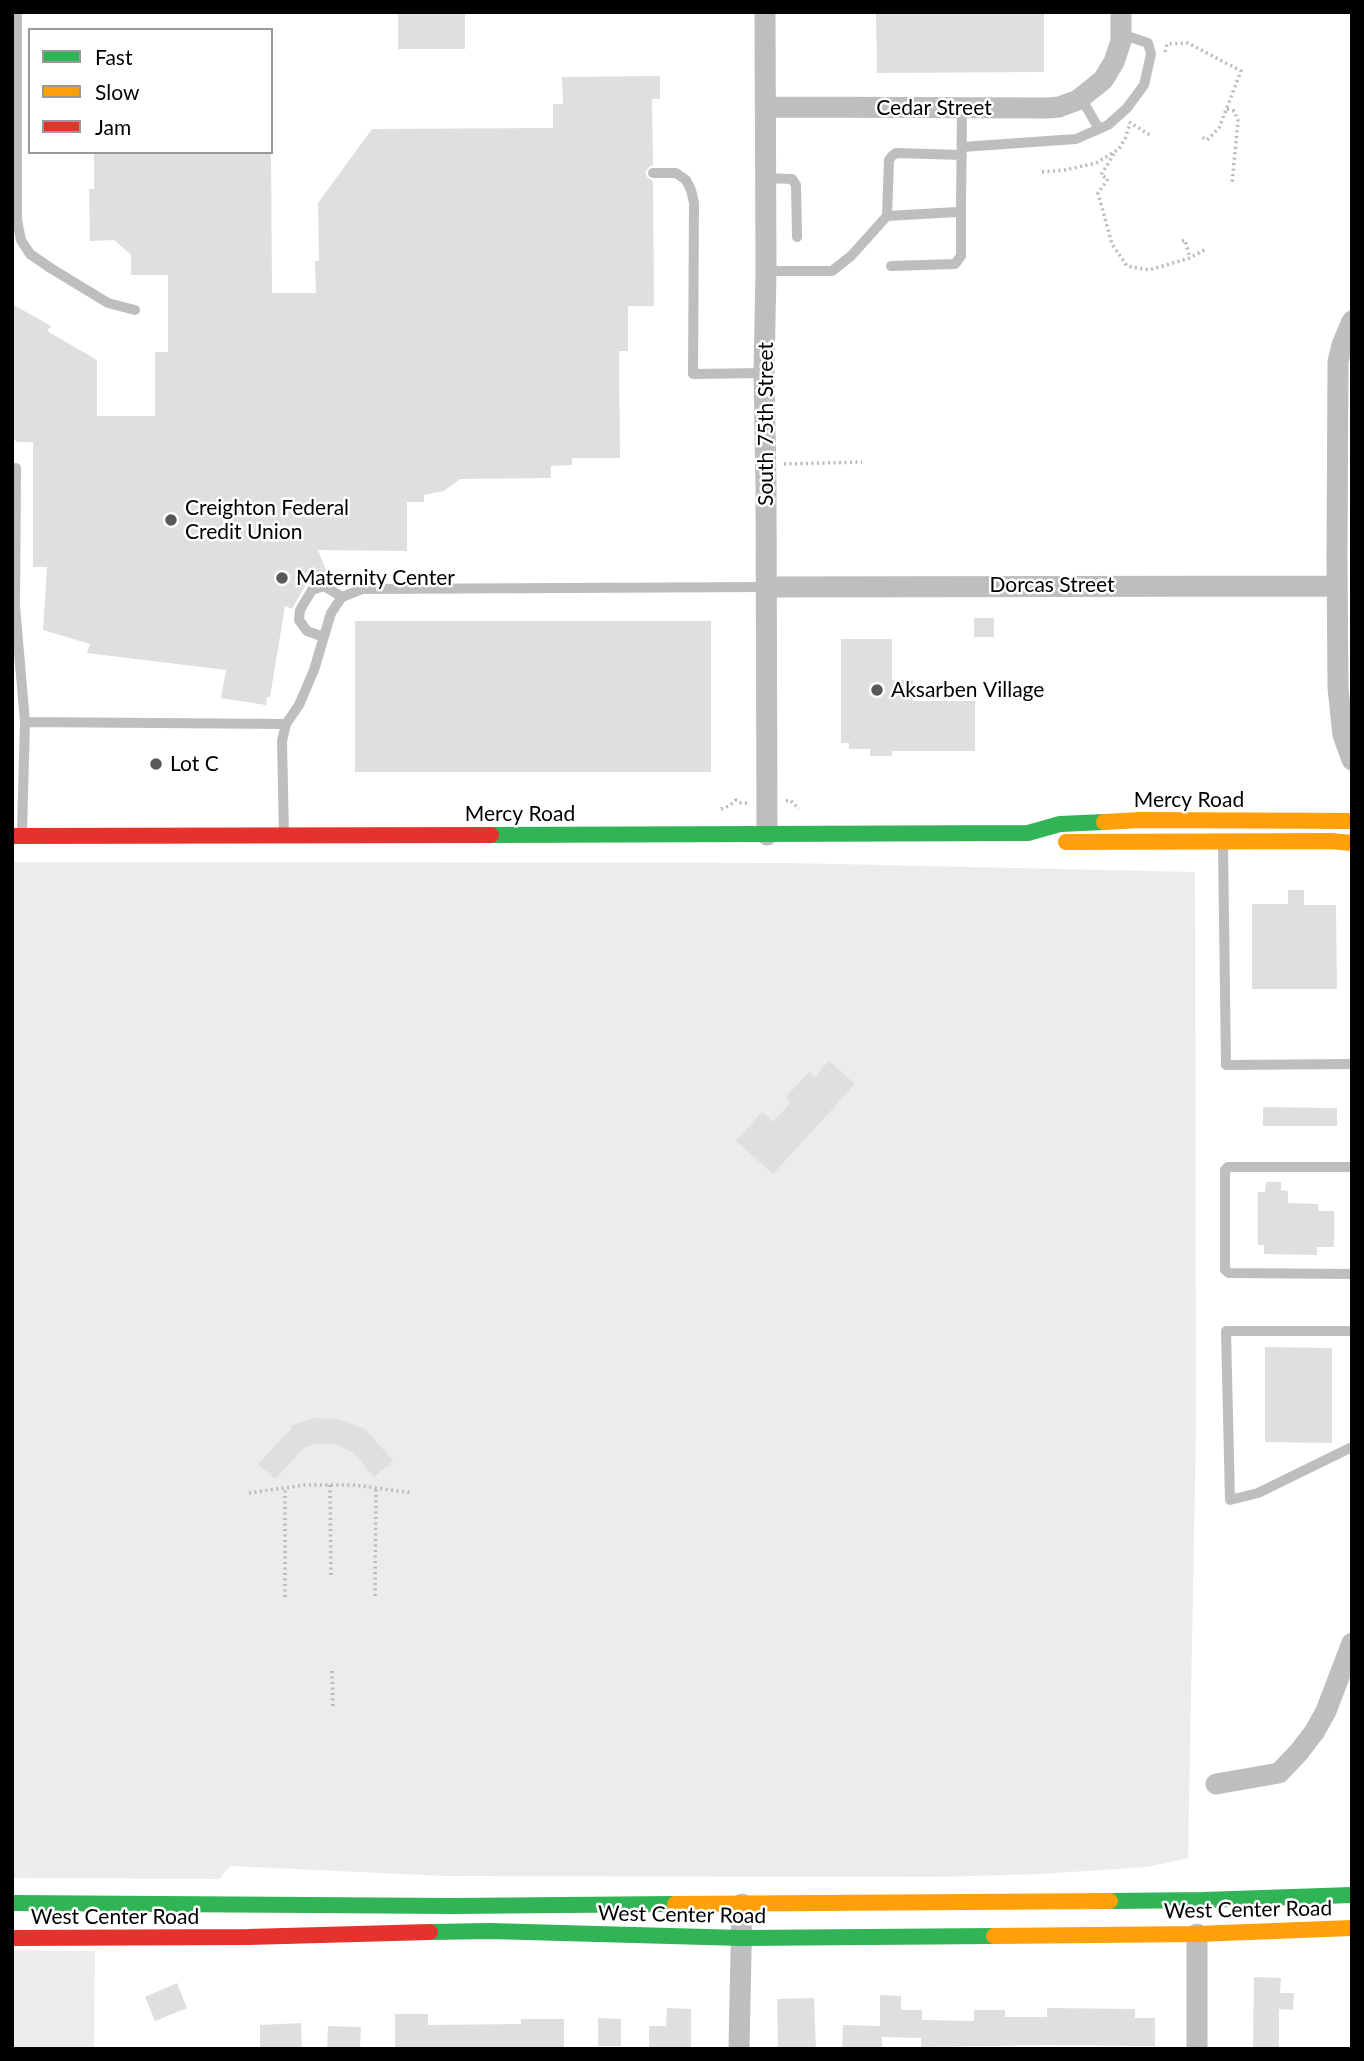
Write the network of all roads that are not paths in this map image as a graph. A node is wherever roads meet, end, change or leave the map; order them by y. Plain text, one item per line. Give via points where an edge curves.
1 (18, 12) edge
2 (765, 12) edge
3 (1121, 12) edge
4 (1121, 34) junction
5 (1089, 92) junction
6 (766, 107) junction
7 (962, 108) junction
8 (1099, 129) junction
9 (962, 151) junction
10 (653, 173) dead end
11 (766, 178) junction
12 (961, 209) junction
13 (887, 216) junction
14 (797, 237) dead end
15 (891, 266) dead end
16 (766, 271) junction
17 (135, 310) dead end
18 (1352, 321) edge
19 (764, 373) junction
20 (16, 468) dead end
21 (14, 565) edge
22 (1337, 586) junction
23 (766, 587) junction
24 (342, 597) junction
25 (324, 637) junction
26 (25, 722) junction
27 (286, 724) junction
28 (1352, 760) edge
29 (1352, 821) edge
30 (1028, 833) junction
31 (284, 835) junction
32 (767, 835) junction
33 (17, 836) edge
34 (1223, 842) junction
35 (1352, 843) edge
36 (1352, 1064) edge
37 (1352, 1167) edge
38 (1352, 1274) edge
39 (1352, 1331) edge
40 (1352, 1447) edge
41 (1352, 1643) edge
42 (1216, 1784) dead end
43 (1352, 1895) edge
44 (12, 1903) edge
45 (742, 1904) junction
46 (1352, 1928) edge
47 (1197, 1934) junction
48 (12, 1938) edge
49 (742, 1938) junction
50 (739, 2049) edge
51 (1198, 2049) edge

1 - 17 lane via 17,220 21,240 30,254 52,269 108,303
2 - 6 street, South 75th Street
3 - 4 street
4 - 5 street via 1114,62
4 - 8 lane via 1148,43 1151,54 1144,85 1120,114
5 - 7 street, Cedar Street via 1059,107
5 - 8 lane
6 - 7 street, Cedar Street
6 - 11 street, South 75th Street
7 - 9 lane
8 - 9 lane via 1076,139
9 - 12 lane
9 - 13 lane via 892,156 888,160
10 - 19 lane via 676,173 686,180 694,204 693,373
11 - 14 lane via 792,179 796,185
11 - 16 street, South 75th Street
12 - 13 lane
12 - 15 lane via 961,256 955,264
13 - 16 lane via 832,271
16 - 19 street, South 75th Street
18 - 22 street via 1338,362
19 - 23 street, South 75th Street
20 - 21 lane
21 - 26 lane
22 - 23 street, Dorcas Street
22 - 28 street via 1340,716
23 - 24 lane via 362,589
23 - 32 street, South 75th Street
24 - 25 lane
24 - 25 lane via 324,586 312,590 300,610 299,620 307,631
25 - 27 lane via 299,705
26 - 27 lane
26 - 33 lane
27 - 31 lane via 282,741
29 - 30 main road, Mercy Road via 1140,820 1060,824
30 - 32 main road, Mercy Road
30 - 34 main road, Mercy Road via 1073,843
31 - 32 main road, Mercy Road
31 - 33 main road, Mercy Road
34 - 35 main road, Mercy Road
34 - 36 lane via 1226,1065
37 - 38 lane via 1225,1170 1225,1270
39 - 40 lane via 1226,1331 1230,1500 1258,1493
41 - 42 street via 1315,1731 1279,1773
43 - 45 main road, West Center Road
44 - 45 main road, West Center Road
45 - 49 street
46 - 47 main road, West Center Road
47 - 49 main road, West Center Road
47 - 51 street
48 - 49 main road, West Center Road via 489,1931
49 - 50 street

